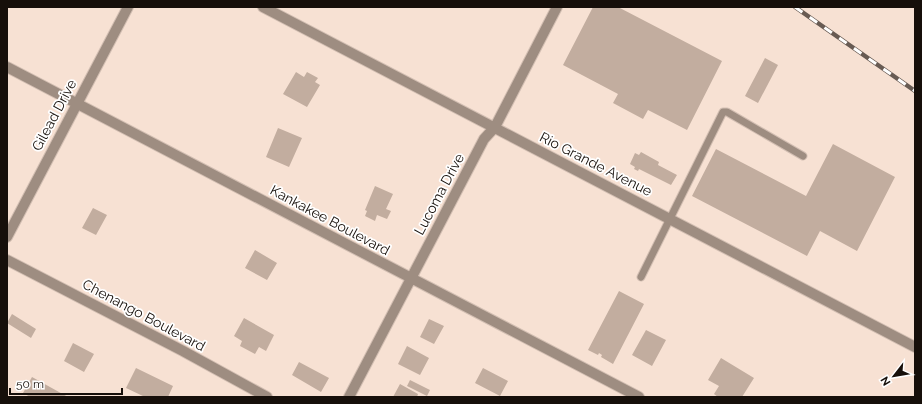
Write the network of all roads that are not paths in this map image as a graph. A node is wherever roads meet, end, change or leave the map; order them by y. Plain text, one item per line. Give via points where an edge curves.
1 (128, 7) edge
2 (263, 7) edge
3 (557, 7) edge
4 (7, 67) edge
5 (76, 103) junction
6 (495, 127) junction
7 (803, 156) dead end
8 (670, 218) junction
9 (7, 237) edge
10 (7, 260) edge
11 (641, 277) dead end
12 (411, 279) junction
13 (915, 347) edge
14 (267, 397) edge
15 (349, 397) edge
16 (639, 397) edge

1 - 5 street, Gilead Drive
2 - 6 street, Rio Grande Avenue
3 - 6 street, Lucoma Drive
4 - 5 street, Kankakee Boulevard
5 - 9 street, Gilead Drive
5 - 12 street, Kankakee Boulevard
6 - 8 street, Rio Grande Avenue
6 - 12 street, Lucoma Drive via 484,139
7 - 8 lane via 723,112
8 - 11 lane
8 - 13 street, Rio Grande Avenue
10 - 14 street, Chenango Boulevard
12 - 15 street, Lucoma Drive
12 - 16 street, Kankakee Boulevard

